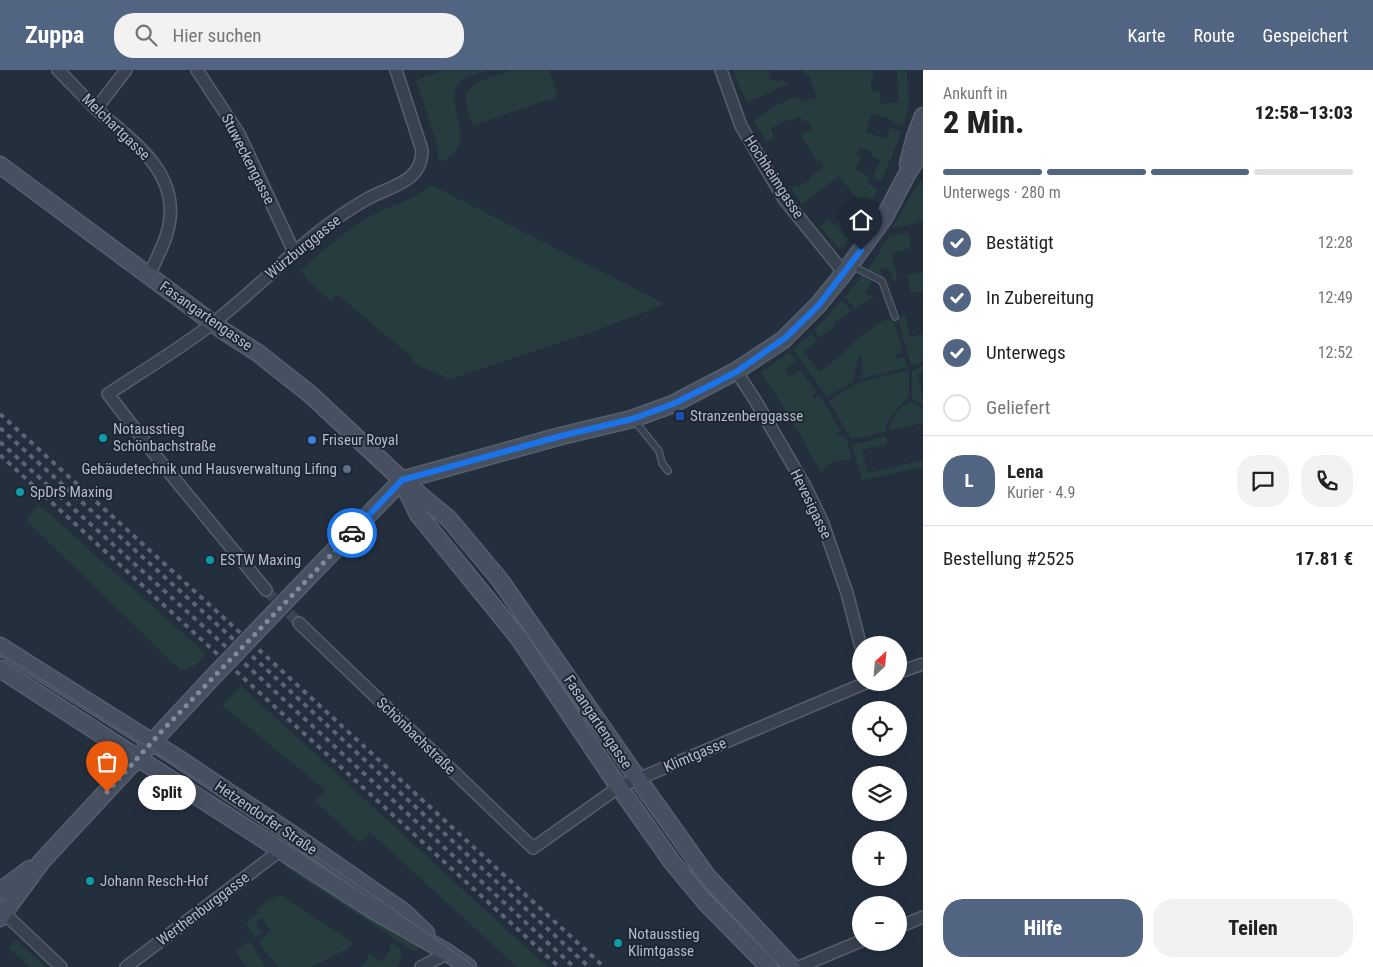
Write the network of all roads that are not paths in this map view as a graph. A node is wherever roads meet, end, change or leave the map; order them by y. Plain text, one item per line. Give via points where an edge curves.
1 (58, 70) edge
2 (126, 70) edge
3 (197, 70) edge
4 (396, 70) edge
5 (721, 70) edge
6 (96, 109) junction
7 (923, 116) edge
8 (923, 149) edge
9 (0, 165) edge
10 (906, 176) junction
11 (294, 252) junction
12 (847, 269) junction
13 (149, 275) junction
14 (895, 317) dead end
15 (213, 323) junction
16 (736, 372) junction
17 (632, 419) junction
18 (668, 471) dead end
19 (402, 480) junction
20 (266, 590) tunnel mouth
21 (299, 623) tunnel mouth
22 (858, 636) edge
23 (0, 646) edge
24 (923, 664) edge
25 (0, 669) edge
26 (908, 669) edge
27 (852, 689) edge
28 (152, 743) junction
29 (139, 758) junction
30 (638, 780) junction
31 (619, 787) junction
32 (533, 848) joint
33 (281, 850) junction
34 (42, 861) junction
35 (0, 891) edge
36 (2, 915) edge
37 (923, 918) edge
38 (907, 923) edge
39 (852, 945) edge
40 (448, 953) junction
41 (61, 967) edge
42 (126, 967) edge
43 (421, 967) edge
44 (468, 967) edge
45 (769, 967) edge
46 (792, 967) edge
47 (799, 967) edge

1 - 6 street, Melchartgasse
2 - 6 street
3 - 11 street, Stuweckengasse via 239,134
4 - 11 street, Würzburggasse via 422,150 422,160 413,176 332,221
5 - 12 street, Hochheimgasse via 741,126 784,199
6 - 13 street, Melchartgasse via 144,150 169,196 166,238
7 - 10 main road
8 - 10 main road
9 - 13 main road, Fasangartengasse
10 - 12 main road via 884,218
11 - 15 street, Würzburggasse
12 - 14 lane via 882,281
12 - 16 main road via 818,306 785,338
13 - 15 main road, Fasangartengasse
15 - 19 main road, Fasangartengasse via 311,395
15 - 20 street, Würzburggasse via 108,394
16 - 17 main road via 673,404
16 - 22 street, Hevesigasse via 805,486 822,521
17 - 18 lane via 659,451
17 - 19 main road
19 - 28 main road, bridge
19 - 30 main road, Fasangartengasse via 449,519 500,580
19 - 31 main road, Fasangartengasse via 418,514 518,637
21 - 32 street, Schönbachstraße
23 - 28 main road, Hetzendorfer Straße
24 - 26 street
25 - 29 main road, Hetzendorfer Straße
27 - 30 street, Klimtgasse
28 - 29 main road
28 - 40 main road, Hetzendorfer Straße via 404,912
29 - 33 main road, Hetzendorfer Straße
29 - 34 main road
30 - 31 street, Klimtgasse
30 - 46 main road, Fasangartengasse via 707,876
31 - 32 street, Klimtgasse
31 - 45 main road, Fasangartengasse via 706,904
33 - 40 main road, Hetzendorfer Straße via 373,910
33 - 42 street, Werthenburggasse
34 - 35 main road
34 - 36 main road
36 - 41 street
37 - 38 street
39 - 47 street
40 - 43 street
40 - 44 main road, Hetzendorfer Straße

